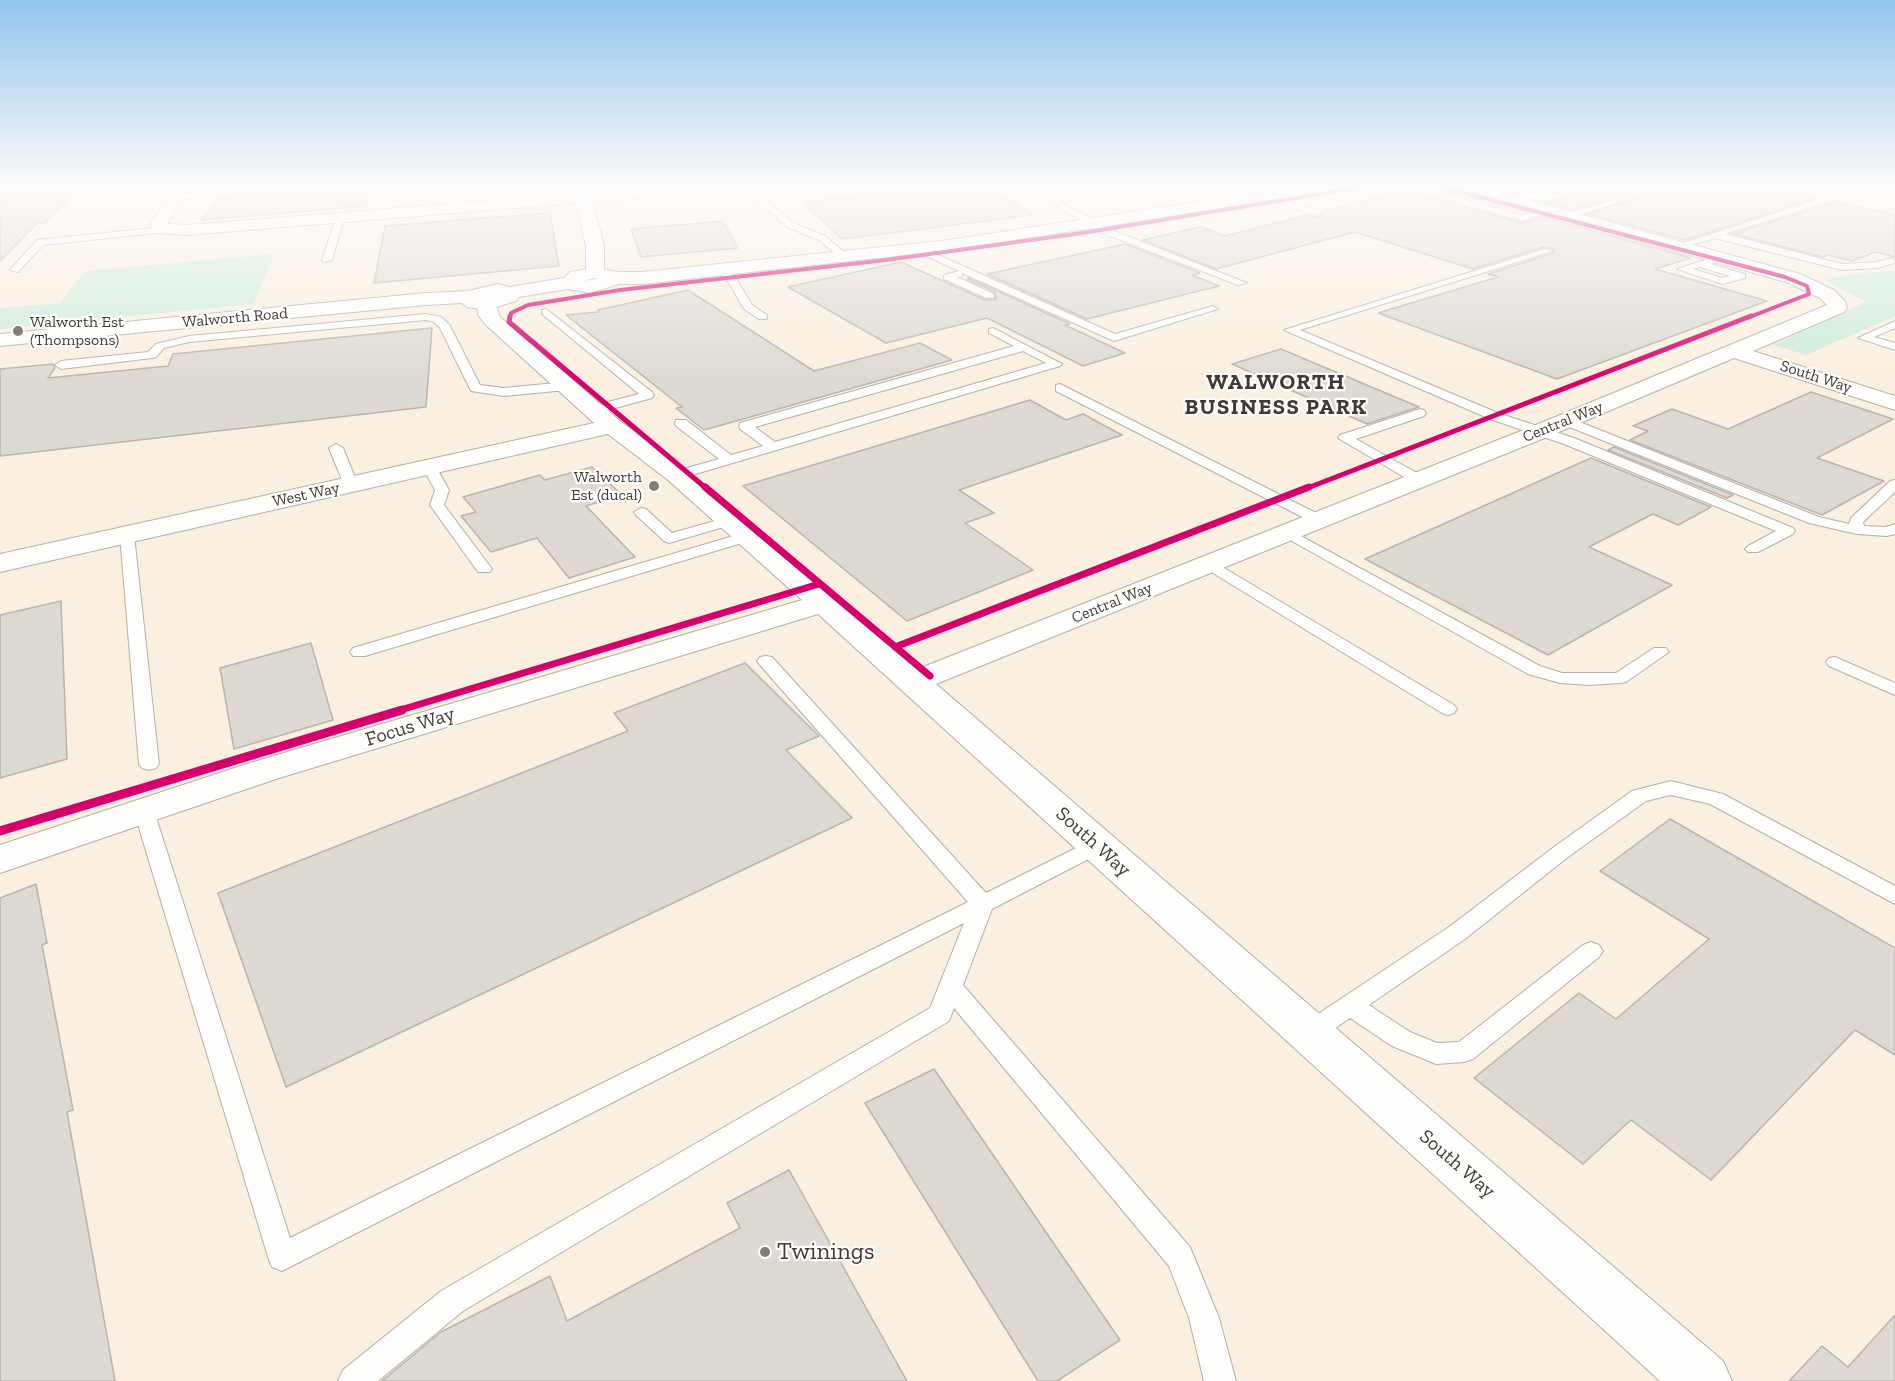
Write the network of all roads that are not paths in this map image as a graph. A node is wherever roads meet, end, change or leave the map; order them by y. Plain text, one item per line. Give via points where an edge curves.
1 (32, 250) edge
2 (330, 250) edge
3 (597, 250) edge
4 (838, 250) edge
5 (894, 250) edge
6 (921, 250) edge
7 (1160, 250) edge
8 (1688, 250) edge
9 (1777, 250) edge
10 (1548, 251) dead end
11 (844, 256) junction
12 (327, 260) dead end
13 (1891, 261) dead end
14 (721, 269) junction
15 (15, 270) dead end
16 (968, 272) junction
17 (604, 275) junction
18 (1242, 283) dead end
19 (990, 296) dead end
20 (488, 298) junction
21 (1213, 309) dead end
22 (546, 312) dead end
23 (763, 317) dead end
24 (1895, 324) edge
25 (993, 330) dead end
26 (0, 340) edge
27 (1024, 347) junction
28 (1895, 347) edge
29 (1736, 352) junction
30 (62, 365) dead end
31 (566, 386) junction
32 (1060, 388) dead end
33 (1895, 403) edge
34 (1420, 413) dead end
35 (610, 416) junction
36 (1567, 421) junction
37 (681, 423) dead end
38 (1539, 432) junction
39 (773, 447) junction
40 (336, 448) dead end
41 (729, 460) junction
42 (430, 468) junction
43 (677, 475) junction
44 (1419, 480) junction
45 (1895, 484) edge
46 (351, 485) junction
47 (641, 512) dead end
48 (1319, 520) junction
49 (1895, 528) edge
50 (738, 529) junction
51 (1857, 530) junction
52 (1288, 533) junction
53 (127, 534) junction
54 (1753, 549) dead end
55 (0, 563) edge
56 (1209, 564) junction
57 (484, 569) dead end
58 (823, 603) junction
59 (359, 652) dead end
60 (1660, 652) dead end
61 (766, 661) dead end
62 (1835, 662) dead end
63 (912, 681) junction
64 (1895, 690) edge
65 (1448, 710) dead end
66 (149, 764) dead end
67 (144, 811) junction
68 (1097, 846) junction
69 (0, 859) edge
70 (1895, 896) edge
71 (983, 904) junction
72 (1592, 951) dead end
73 (951, 987) junction
74 (1350, 1005) junction
75 (1309, 1033) junction
76 (354, 1381) edge
77 (1220, 1381) edge
78 (1703, 1381) edge

1 - 15 lane
2 - 12 lane
3 - 17 street
4 - 11 lane
5 - 11 street, Walworth Road
6 - 16 lane
7 - 18 lane
8 - 29 street, Central Way via 1711,261 1811,285 1835,301 1837,308
9 - 13 lane via 1842,267
10 - 38 lane via 1290,330
11 - 14 street, Walworth Road
14 - 17 street, Walworth Road via 642,278
14 - 23 lane via 748,307
16 - 19 lane via 948,277
16 - 21 lane via 1114,338
17 - 20 street, Walworth Road via 576,276 570,283
20 - 26 street, Walworth Road via 426,298
20 - 31 street, South Way via 488,315 493,321
22 - 35 lane via 648,395
24 - 28 lane via 1864,338
25 - 27 lane
27 - 39 lane via 746,426
27 - 39 lane via 1056,364
29 - 33 street, South Way
29 - 36 street, Central Way
30 - 31 lane via 152,355 160,346 189,339 426,317 445,326 475,388 504,392
31 - 35 street, South Way
32 - 48 lane
34 - 44 lane via 1345,438
35 - 42 street, West Way
35 - 43 street, South Way
36 - 38 street, Central Way
36 - 51 lane via 1814,520
37 - 41 lane
38 - 44 street, Central Way
38 - 54 lane via 1788,531
39 - 41 lane
40 - 46 lane
41 - 43 lane
42 - 46 street, West Way
42 - 57 lane via 442,490 437,505
43 - 50 street, South Way
44 - 48 street, Central Way
45 - 51 lane via 1856,521
46 - 53 street, West Way
47 - 50 lane via 669,538
48 - 52 street, Central Way
49 - 51 lane via 1887,532
50 - 58 street, South Way
50 - 59 lane
52 - 56 street, Central Way
52 - 60 lane via 1534,670 1560,678 1620,678
53 - 55 street, West Way
53 - 66 lane
56 - 63 street, Central Way
56 - 65 lane
58 - 63 street, South Way
58 - 67 street, Focus Way via 274,767
61 - 71 lane
62 - 64 lane
63 - 68 street, South Way
67 - 69 street, Focus Way
67 - 71 lane via 282,1257
68 - 71 lane
68 - 75 street, South Way
70 - 74 lane via 1716,799 1671,788 1639,796 1457,933
71 - 73 lane
72 - 74 lane via 1464,1052 1436,1054 1401,1039
73 - 76 lane via 940,1014 452,1301
73 - 77 lane via 1180,1257 1204,1318
74 - 75 lane
75 - 78 street, South Way

